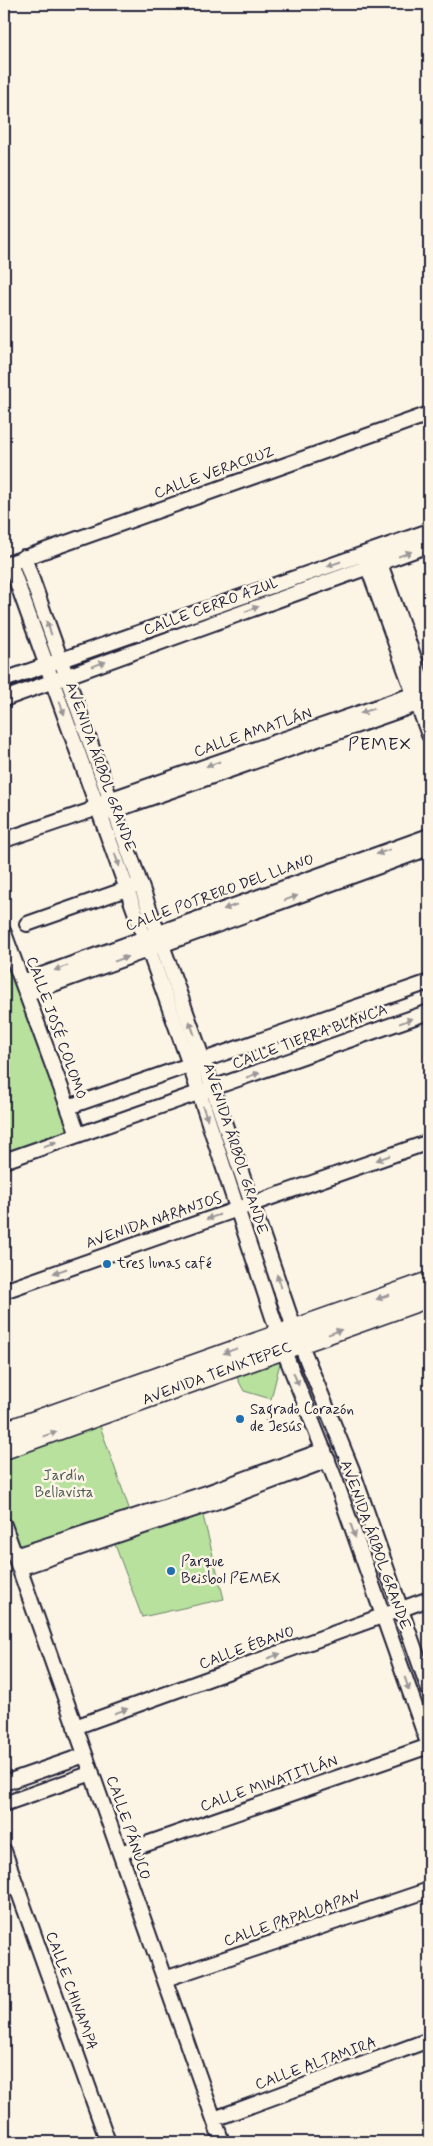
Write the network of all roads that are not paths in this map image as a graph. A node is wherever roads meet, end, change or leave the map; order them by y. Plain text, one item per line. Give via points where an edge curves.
1 (429, 414) edge
2 (429, 531) edge
3 (429, 545) edge
4 (24, 558) junction
5 (371, 559) junction
6 (10, 563) joint
7 (216, 606) junction
8 (222, 620) junction
9 (61, 660) junction
10 (46, 665) junction
11 (67, 676) junction
12 (7, 679) edge
13 (52, 682) junction
14 (424, 696) edge
15 (10, 697) edge
16 (429, 735) edge
17 (102, 808) junction
18 (429, 836) edge
19 (4, 840) edge
20 (429, 848) edge
21 (141, 884) junction
22 (127, 889) junction
23 (27, 924) dead end
24 (4, 933) edge
25 (160, 939) junction
26 (146, 944) junction
27 (429, 982) edge
28 (24, 988) junction
29 (429, 1012) edge
30 (203, 1060) junction
31 (190, 1065) junction
32 (213, 1089) junction
33 (199, 1094) junction
34 (68, 1107) junction
35 (78, 1134) junction
36 (429, 1142) edge
37 (4, 1161) edge
38 (252, 1204) junction
39 (238, 1209) junction
40 (429, 1281) edge
41 (4, 1291) edge
42 (429, 1298) edge
43 (286, 1330) junction
44 (301, 1344) junction
45 (284, 1350) junction
46 (4, 1431) edge
47 (4, 1450) edge
48 (326, 1455) junction
49 (4, 1525) edge
50 (17, 1562) junction
51 (429, 1599) edge
52 (401, 1610) junction
53 (384, 1617) junction
54 (429, 1690) edge
55 (75, 1727) junction
56 (429, 1746) edge
57 (85, 1755) junction
58 (92, 1773) junction
59 (4, 1783) edge
60 (4, 1804) edge
61 (4, 1851) edge
62 (120, 1853) junction
63 (429, 1890) edge
64 (165, 1979) junction
65 (429, 2040) edge
66 (214, 2119) junction
67 (108, 2142) edge
68 (222, 2142) edge

1 - 4 street, CALLE VERACRUZ
2 - 5 street, CALLE CERRO AZUL
5 -> 3 street, CALLE CERRO AZUL
4 - 6 street, CALLE VERACRUZ
9 -> 4 street, AVENIDA ÁRBOL GRANDE
5 -> 7 street, CALLE CERRO AZUL
8 -> 5 street, CALLE CERRO AZUL
5 - 14 street
6 - 10 street, AVENIDA ÁRBOL GRANDE
7 - 8 street
7 - 9 street, CALLE CERRO AZUL
11 -> 8 street, CALLE CERRO AZUL
9 - 10 street, CALLE CERRO AZUL
9 - 11 street, AVENIDA ÁRBOL GRANDE
10 - 12 street, CALLE CERRO AZUL
10 - 13 street, AVENIDA ÁRBOL GRANDE
11 - 13 street, CALLE CERRO AZUL
11 - 17 street, AVENIDA ÁRBOL GRANDE
12 - 15 street
13 - 15 street, CALLE CERRO AZUL
13 -> 17 street, AVENIDA ÁRBOL GRANDE
14 - 16 street
14 - 17 street, CALLE AMATLÁN
17 - 19 street, CALLE AMATLÁN
17 - 21 street, AVENIDA ÁRBOL GRANDE
17 -> 22 street, AVENIDA ÁRBOL GRANDE
18 -> 25 street, CALLE POTRERO DEL LLANO
25 -> 20 street, CALLE POTRERO DEL LLANO
21 - 22 street
21 - 25 street, AVENIDA ÁRBOL GRANDE
22 - 23 street
22 - 26 street, AVENIDA ÁRBOL GRANDE
24 - 28 street, CALLE JOSÉ COLOMO
25 - 26 street, CALLE POTRERO DEL LLANO
30 -> 25 street, AVENIDA ÁRBOL GRANDE
26 - 28 street, CALLE POTRERO DEL LLANO
26 - 31 street, AVENIDA ÁRBOL GRANDE
27 - 30 street
28 - 34 street, CALLE JOSÉ COLOMO
32 -> 29 street, CALLE TIERRA BLANCA
30 - 31 street
30 - 32 street, AVENIDA ÁRBOL GRANDE
31 - 33 street, AVENIDA ÁRBOL GRANDE
31 - 34 street
32 - 33 street, CALLE TIERRA BLANCA
32 - 38 street, AVENIDA ÁRBOL GRANDE
33 - 35 street, CALLE TIERRA BLANCA
33 -> 39 street, AVENIDA ÁRBOL GRANDE
34 - 35 street, CALLE JOSÉ COLOMO
37 -> 35 street, CALLE TIERRA BLANCA
36 -> 38 street, AVENIDA NARANJOS
38 - 39 street, AVENIDA NARANJOS
43 -> 38 street, AVENIDA ÁRBOL GRANDE
39 -> 41 street, AVENIDA NARANJOS
39 - 43 street, AVENIDA ÁRBOL GRANDE
40 -> 43 main road, AVENIDA TENIXTEPEC
44 -> 42 main road, AVENIDA TENIXTEPEC
43 - 44 street, AVENIDA ÁRBOL GRANDE
43 - 45 street, AVENIDA ÁRBOL GRANDE
43 -> 46 main road, AVENIDA TENIXTEPEC
44 - 45 main road, AVENIDA TENIXTEPEC
44 - 52 street, AVENIDA ÁRBOL GRANDE via 352,1470
47 -> 45 main road, AVENIDA TENIXTEPEC
45 -> 48 street, AVENIDA ÁRBOL GRANDE
48 - 50 street via 215,1490
48 -> 53 street, AVENIDA ÁRBOL GRANDE
49 - 50 street, CALLE PÁNUCO
50 - 55 street, CALLE PÁNUCO
51 - 52 street, CALLE ÉBANO
52 - 53 street, CALLE ÉBANO
52 - 54 street, AVENIDA ÁRBOL GRANDE
55 -> 53 street, CALLE ÉBANO
53 -> 56 street, AVENIDA ÁRBOL GRANDE
55 - 57 street, CALLE PÁNUCO
56 - 62 street, CALLE MINATITLÁN
57 - 58 street, CALLE PÁNUCO
57 - 59 street
58 - 60 street
58 - 62 street, CALLE PÁNUCO
61 - 67 street, CALLE CHINAMPA
62 - 64 street, CALLE PÁNUCO
63 - 64 street, CALLE PAPALOAPAN
64 - 66 street, CALLE PÁNUCO
65 - 66 street, CALLE ALTAMIRA
66 - 68 street, CALLE PÁNUCO

